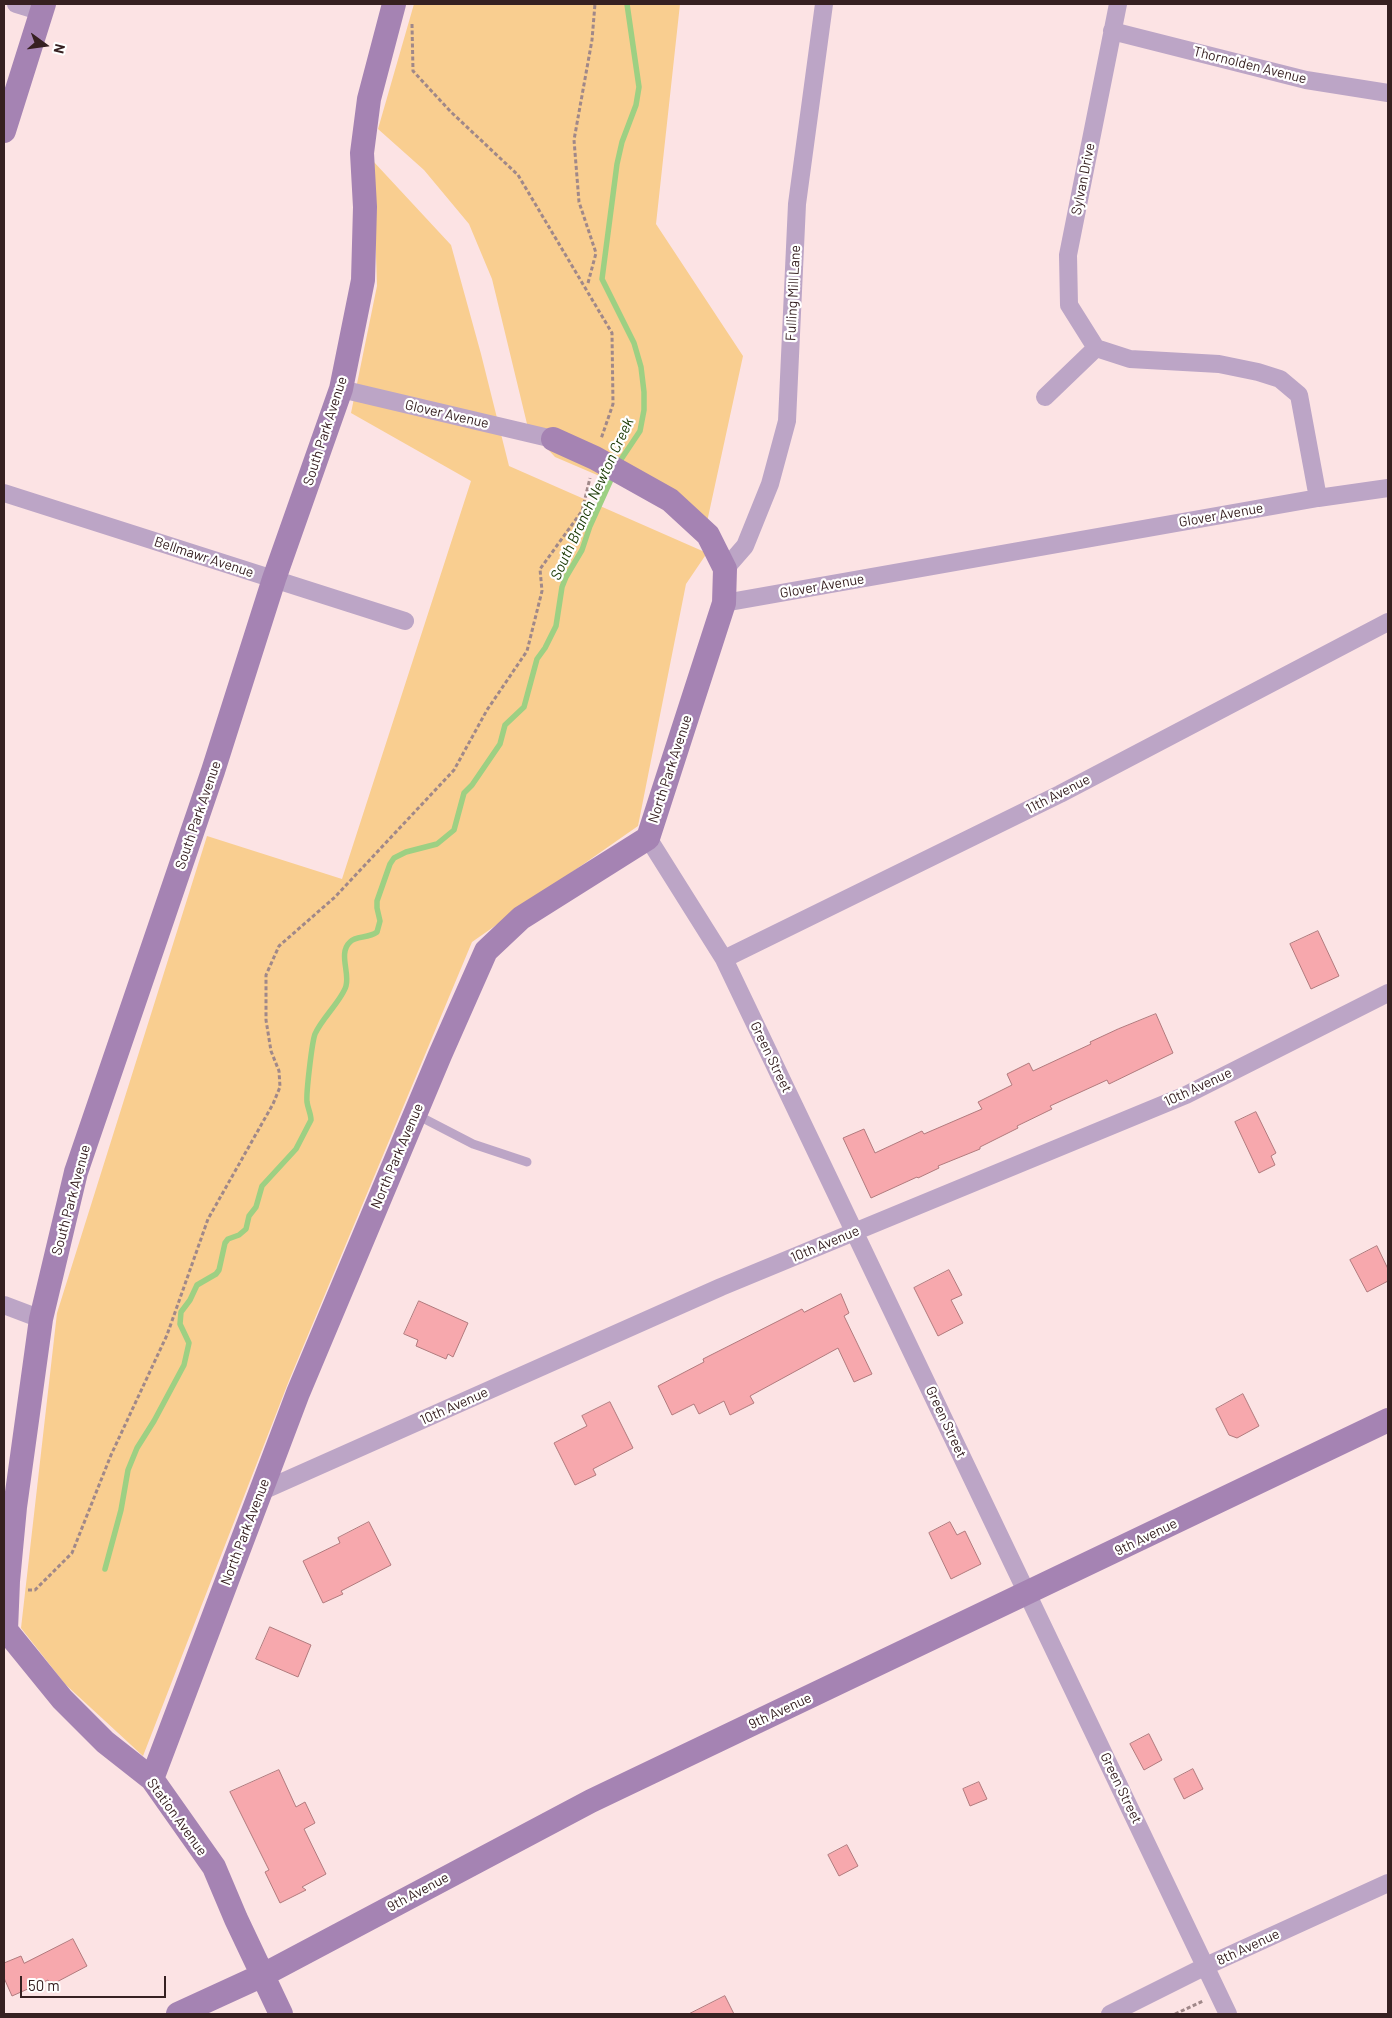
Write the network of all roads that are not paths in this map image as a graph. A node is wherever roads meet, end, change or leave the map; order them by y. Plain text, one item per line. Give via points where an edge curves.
1 (16, 4) edge
2 (824, 4) edge
3 (1118, 4) edge
4 (43, 8) edge
5 (403, 10) edge
6 (1112, 31) junction
7 (1388, 93) edge
8 (4, 131) edge
9 (1096, 348) junction
10 (341, 389) junction
11 (1045, 398) dead end
12 (554, 439) joint
13 (1388, 488) edge
14 (4, 493) edge
15 (1318, 498) junction
16 (725, 569) junction
17 (274, 579) junction
18 (724, 603) junction
19 (405, 621) dead end
20 (1388, 622) edge
21 (648, 838) junction
22 (724, 959) junction
23 (1388, 993) edge
24 (415, 1114) junction
25 (527, 1162) dead end
26 (855, 1232) junction
27 (4, 1305) edge
28 (41, 1318) junction
29 (1388, 1420) edge
30 (260, 1492) junction
31 (1028, 1593) junction
32 (5, 1631) edge
33 (152, 1779) junction
34 (1388, 1883) edge
35 (1206, 1966) junction
36 (263, 1975) junction
37 (178, 2014) edge
38 (281, 2014) edge
39 (1110, 2014) edge
40 (1228, 2014) edge

1 - 4 street
2 - 16 street, Fulling Mill Lane via 797,204 787,421 770,484 745,546
3 - 6 street, Sylvan Drive
4 - 8 street
5 - 10 street, South Park Avenue via 369,99 362,153 365,207 363,280
6 - 7 street, Thornolden Avenue via 1306,80
6 - 9 street, Sylvan Drive via 1068,255 1069,305
9 - 11 street
9 - 15 street via 1130,360 1219,364 1280,379 1299,396
10 - 12 street, Glover Avenue
10 - 17 street, South Park Avenue
12 - 16 street, Glover Avenue via 670,500 708,535
13 - 15 street, Glover Avenue
14 - 17 street, Bellmawr Avenue
15 - 18 street, Glover Avenue
16 - 18 street, Glover Avenue
17 - 19 street, Bellmawr Avenue
17 - 28 street, South Park Avenue via 213,771 76,1172
18 - 21 street, North Park Avenue
20 - 22 street, 11th Avenue via 1060,794
21 - 22 street, Green Street
21 - 24 street, North Park Avenue via 521,918 486,951
22 - 26 street, Green Street
23 - 26 street, 10th Avenue via 1186,1095
24 - 25 lane via 473,1144
24 - 30 street, North Park Avenue
26 - 30 street, 10th Avenue via 721,1287
26 - 31 street, Green Street
27 - 28 street
28 - 32 street, South Park Avenue via 16,1507
29 - 31 street, 9th Avenue
30 - 33 street, North Park Avenue
31 - 35 street, Green Street
31 - 36 street, 9th Avenue via 591,1801
32 - 33 street, Station Avenue via 62,1699 105,1742
33 - 36 street, Station Avenue via 214,1867
34 - 35 street, 8th Avenue
35 - 39 street, 8th Avenue
35 - 40 street, Green Street
36 - 37 street, 9th Avenue
36 - 38 street, Station Avenue

